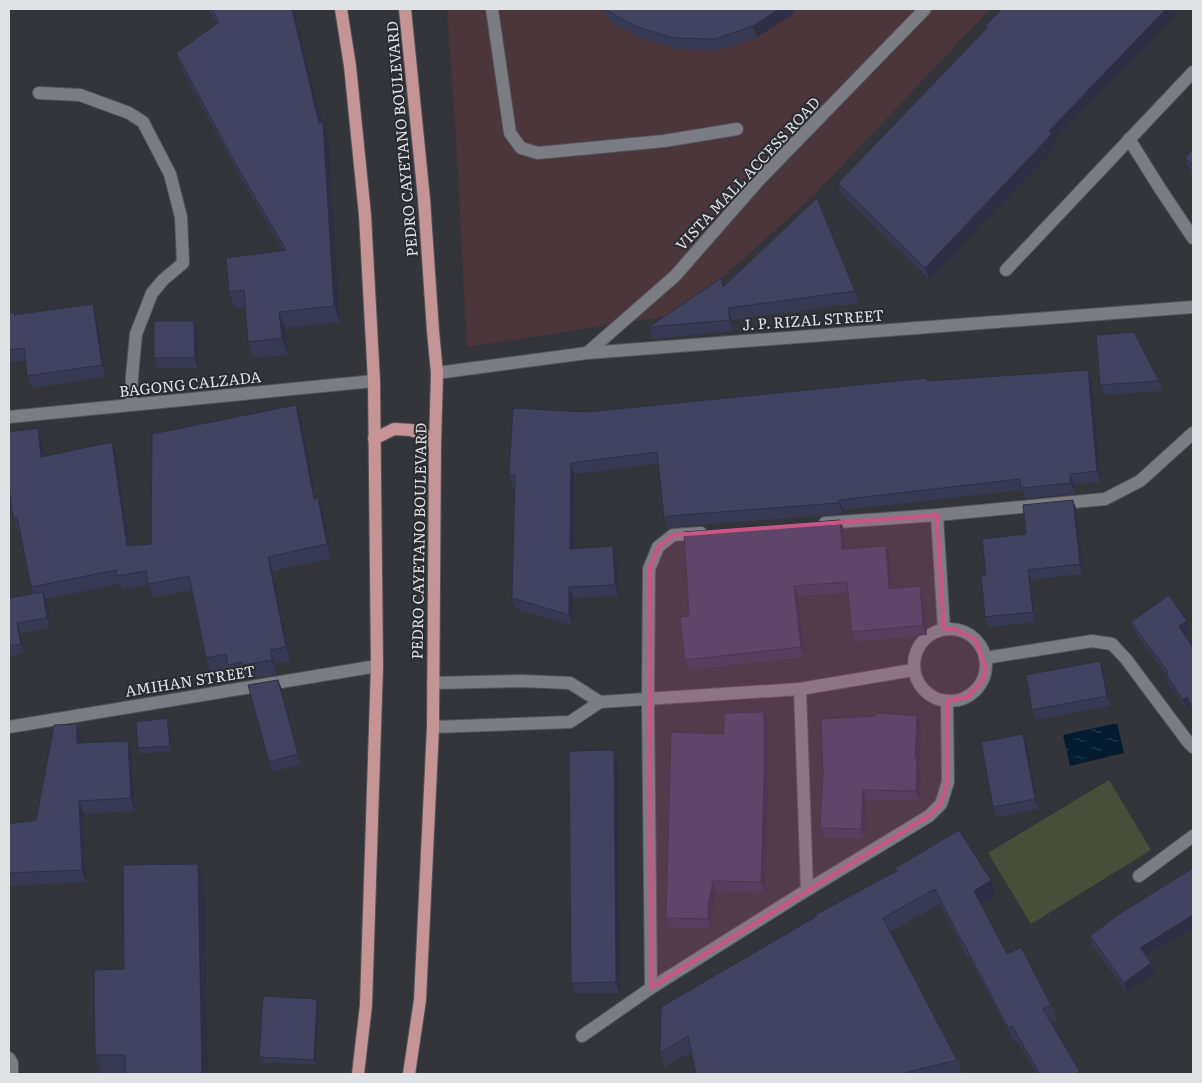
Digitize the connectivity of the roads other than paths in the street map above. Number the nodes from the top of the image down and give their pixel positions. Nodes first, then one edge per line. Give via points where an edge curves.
1 (341, 9) edge
2 (405, 9) edge
3 (492, 9) edge
4 (925, 9) edge
5 (1193, 72) edge
6 (39, 93) dead end
7 (737, 128) dead end
8 (1129, 139) junction
9 (1193, 238) edge
10 (1006, 270) dead end
11 (1193, 307) edge
12 (587, 353) junction
13 (437, 373) junction
14 (374, 381) junction
15 (130, 405) junction
16 (9, 417) edge
17 (1193, 433) edge
18 (374, 439) junction
19 (435, 445) junction
20 (938, 515) junction
21 (810, 525) edge
22 (712, 532) edge
23 (944, 629) junction
24 (985, 658) junction
25 (377, 666) junction
26 (913, 670) junction
27 (433, 683) junction
28 (800, 690) junction
29 (648, 700) junction
30 (600, 702) junction
31 (947, 702) junction
32 (9, 727) edge
33 (433, 727) junction
34 (1193, 746) edge
35 (1193, 836) edge
36 (1139, 876) dead end
37 (807, 890) junction
38 (651, 988) junction
39 (582, 1036) dead end
40 (9, 1058) edge
41 (12, 1074) edge
42 (358, 1074) edge
43 (409, 1074) edge

1 - 14 main road via 365,215
2 - 13 main road, PEDRO CAYETANO BOULEVARD
3 - 7 street via 510,133 521,148 538,153 664,141
4 - 12 street, VISTA MALL ACCESS ROAD via 759,180 675,276
5 - 8 street
6 - 15 street via 80,95 129,113 143,122 170,174 181,217 183,263 152,293 136,334
8 - 9 street
8 - 10 street
11 - 12 street, J. P. RIZAL STREET
12 - 13 street, J. P. RIZAL STREET
13 - 19 main road, PEDRO CAYETANO BOULEVARD
14 - 15 street, BAGONG CALZADA
14 - 18 main road
15 - 16 street, BAGONG CALZADA
17 - 20 street via 1140,481 1105,499
18 - 19 main road via 394,429 412,430 425,435
18 - 25 main road
19 - 27 main road, PEDRO CAYETANO BOULEVARD
20 - 21 street
20 - 23 street
22 - 29 street via 673,535 658,547 649,569
23 - 24 street via 955,629 975,639
23 - 26 street via 924,639 914,659
24 - 31 street via 986,670 976,689 968,697
24 - 34 street via 1092,641 1112,644
25 - 32 street, AMIHAN STREET
25 - 42 main road via 366,1006
26 - 28 street
26 - 31 street via 925,692
27 - 30 street via 522,681 570,684
27 - 33 main road, PEDRO CAYETANO BOULEVARD
28 - 29 street
28 - 37 street
29 - 30 street
29 - 38 street
30 - 33 street via 570,722
31 - 37 street via 948,782 941,804 929,816
33 - 43 main road, PEDRO CAYETANO BOULEVARD via 420,1000
35 - 36 street
37 - 38 street
38 - 39 street
40 - 41 street

